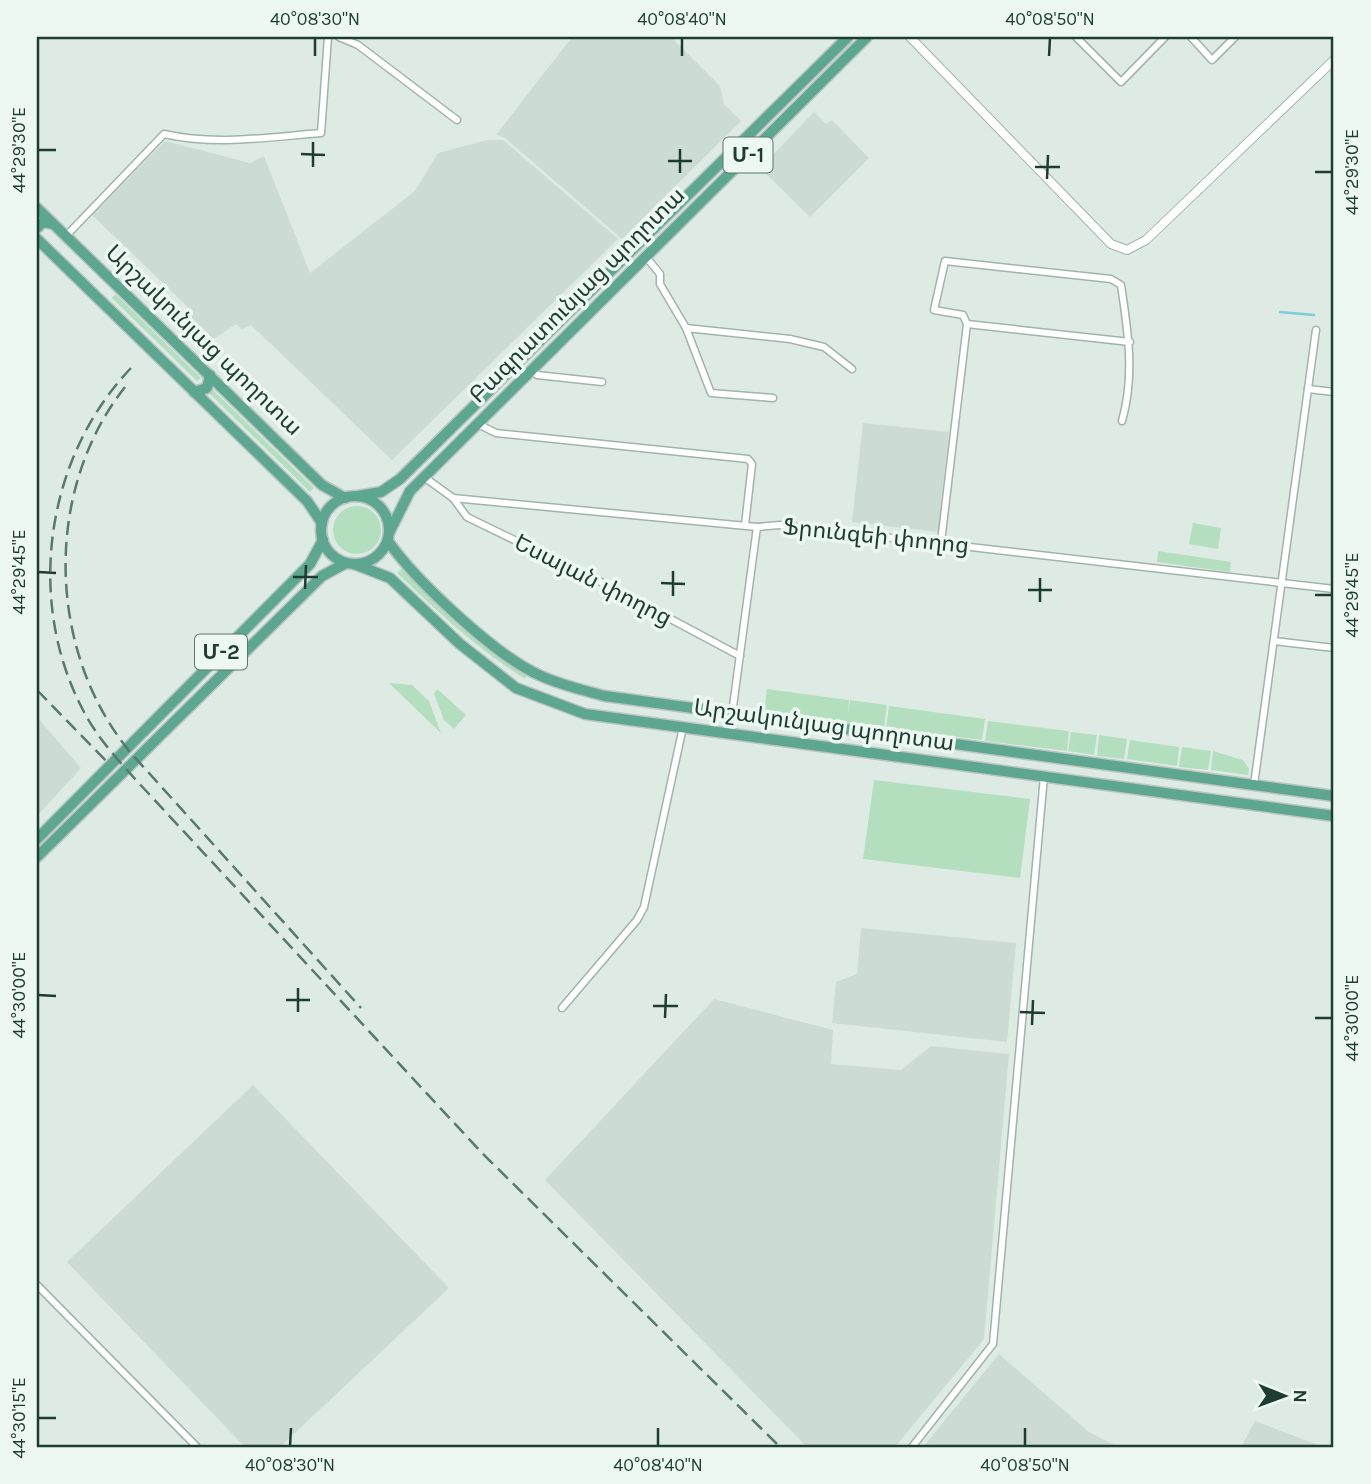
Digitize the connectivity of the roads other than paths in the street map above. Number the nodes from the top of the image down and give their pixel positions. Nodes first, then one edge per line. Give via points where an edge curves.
1 (328, 37) edge
2 (339, 37) edge
3 (848, 37) edge
4 (867, 37) edge
5 (910, 37) edge
6 (1076, 37) edge
7 (1165, 37) edge
8 (1191, 37) edge
9 (1235, 37) edge
10 (1334, 60) edge
11 (457, 120) dead end
12 (37, 208) edge
13 (53, 224) junction
14 (37, 235) edge
15 (66, 236) junction
16 (646, 257) junction
17 (967, 324) junction
18 (686, 328) junction
19 (1317, 330) dead end
20 (1130, 342) junction
21 (533, 369) junction
22 (852, 369) dead end
23 (210, 376) junction
24 (602, 382) dead end
25 (1308, 389) junction
26 (194, 391) junction
27 (1334, 392) edge
28 (773, 398) dead end
29 (1122, 421) dead end
30 (478, 424) junction
31 (424, 477) junction
32 (358, 496) junction
33 (345, 498) junction
34 (453, 498) junction
35 (322, 523) junction
36 (745, 526) junction
37 (757, 527) junction
38 (388, 537) junction
39 (323, 540) junction
40 (941, 542) junction
41 (350, 564) junction
42 (1282, 583) junction
43 (1334, 589) edge
44 (1274, 641) junction
45 (1334, 648) edge
46 (740, 656) junction
47 (537, 675) junction
48 (526, 692) junction
49 (687, 708) junction
50 (732, 714) junction
51 (683, 727) junction
52 (1046, 756) junction
53 (1044, 776) junction
54 (1254, 785) junction
55 (1334, 796) edge
56 (1334, 816) edge
57 (37, 839) edge
58 (37, 858) edge
59 (562, 1009) dead end
60 (37, 1285) edge
61 (197, 1447) edge
62 (912, 1447) edge

1 - 15 street via 321,133 227,141 164,134
2 - 11 street via 358,45
3 - 32 main road, Բագրատունյաց պողոտա / Մ-1 via 400,480 381,492
4 - 16 main road, Բագրատունյաց պողոտա / Մ-1
5 - 10 street via 1111,244 1127,250 1146,240
6 - 7 street via 1121,82
8 - 9 street via 1212,60
12 - 13 main road, Արշակունյաց պողոտա
13 - 14 main road via 43,222
13 - 15 main road, Արշակունյաց պողոտա
14 - 26 main road, Արշակունյաց պողոտա
15 - 23 main road, Արշակունյաց պողոտա
16 - 18 street via 660,274 660,284
16 - 21 main road, Բագրատունյաց պողոտա / Մ-1
17 - 20 street
17 - 20 street via 963,315 934,310 947,260 1111,279 1121,285
17 - 40 street
18 - 22 street via 824,347
18 - 28 street via 711,393
19 - 25 street
20 - 29 street via 1131,382
21 - 24 street via 537,375
21 - 30 main road, Բագրատունյաց պողոտա / Մ-1
23 - 26 main road via 207,388
23 - 33 main road, Արշակունյաց պողոտա via 322,485
25 - 27 street
25 - 42 street
26 - 35 main road, Արշակունյաց պողոտա via 307,501
30 - 31 main road, Բագրատունյաց պողոտա / Մ-1
30 - 36 street via 496,433 748,458 752,464
31 - 34 street
31 - 38 main road, Բագրատունյաց պողոտա / Մ-1 via 410,491
32 - 33 main road
32 - 38 main road via 377,504 389,522
33 - 35 main road via 330,507
34 - 36 street, Ֆրունզեի փողոց
34 - 46 street, Եսայան փողոց via 467,517
35 - 39 main road
36 - 37 street, Ֆրունզեի փողոց
37 - 40 street, Ֆրունզեի փողոց via 780,525
37 - 46 street
38 - 41 main road via 371,561
38 - 47 main road, Արշակունյաց պողոտա via 412,572 507,656
39 - 41 main road via 331,554
39 - 57 main road, Մ-2 via 310,564
40 - 42 street, Ֆրունզեի փողոց
41 - 48 main road, Արշակունյաց պողոտա via 390,578 498,676
41 - 58 main road, Մ-2 via 322,576
42 - 43 street, Ֆրունզեի փողոց
42 - 44 street
44 - 45 street
44 - 54 street
46 - 50 street
47 - 48 main road via 535,688
47 - 49 main road, Արշակունյաց պողոտա via 605,696
48 - 51 main road, Արշակունյաց պողոտա via 592,715
49 - 50 main road, Արշակունյաց պողոտա
49 - 51 main road
50 - 52 main road, Արշակունյաց պողոտա
51 - 53 main road, Արշակունյաց պողոտա
51 - 59 street via 645,907
52 - 53 main road
52 - 54 main road, Արշակունյաց պողոտա
53 - 56 main road, Արշակունյաց պողոտա
53 - 62 street via 993,1345
54 - 55 main road, Արշակունյաց պողոտա
60 - 61 street

